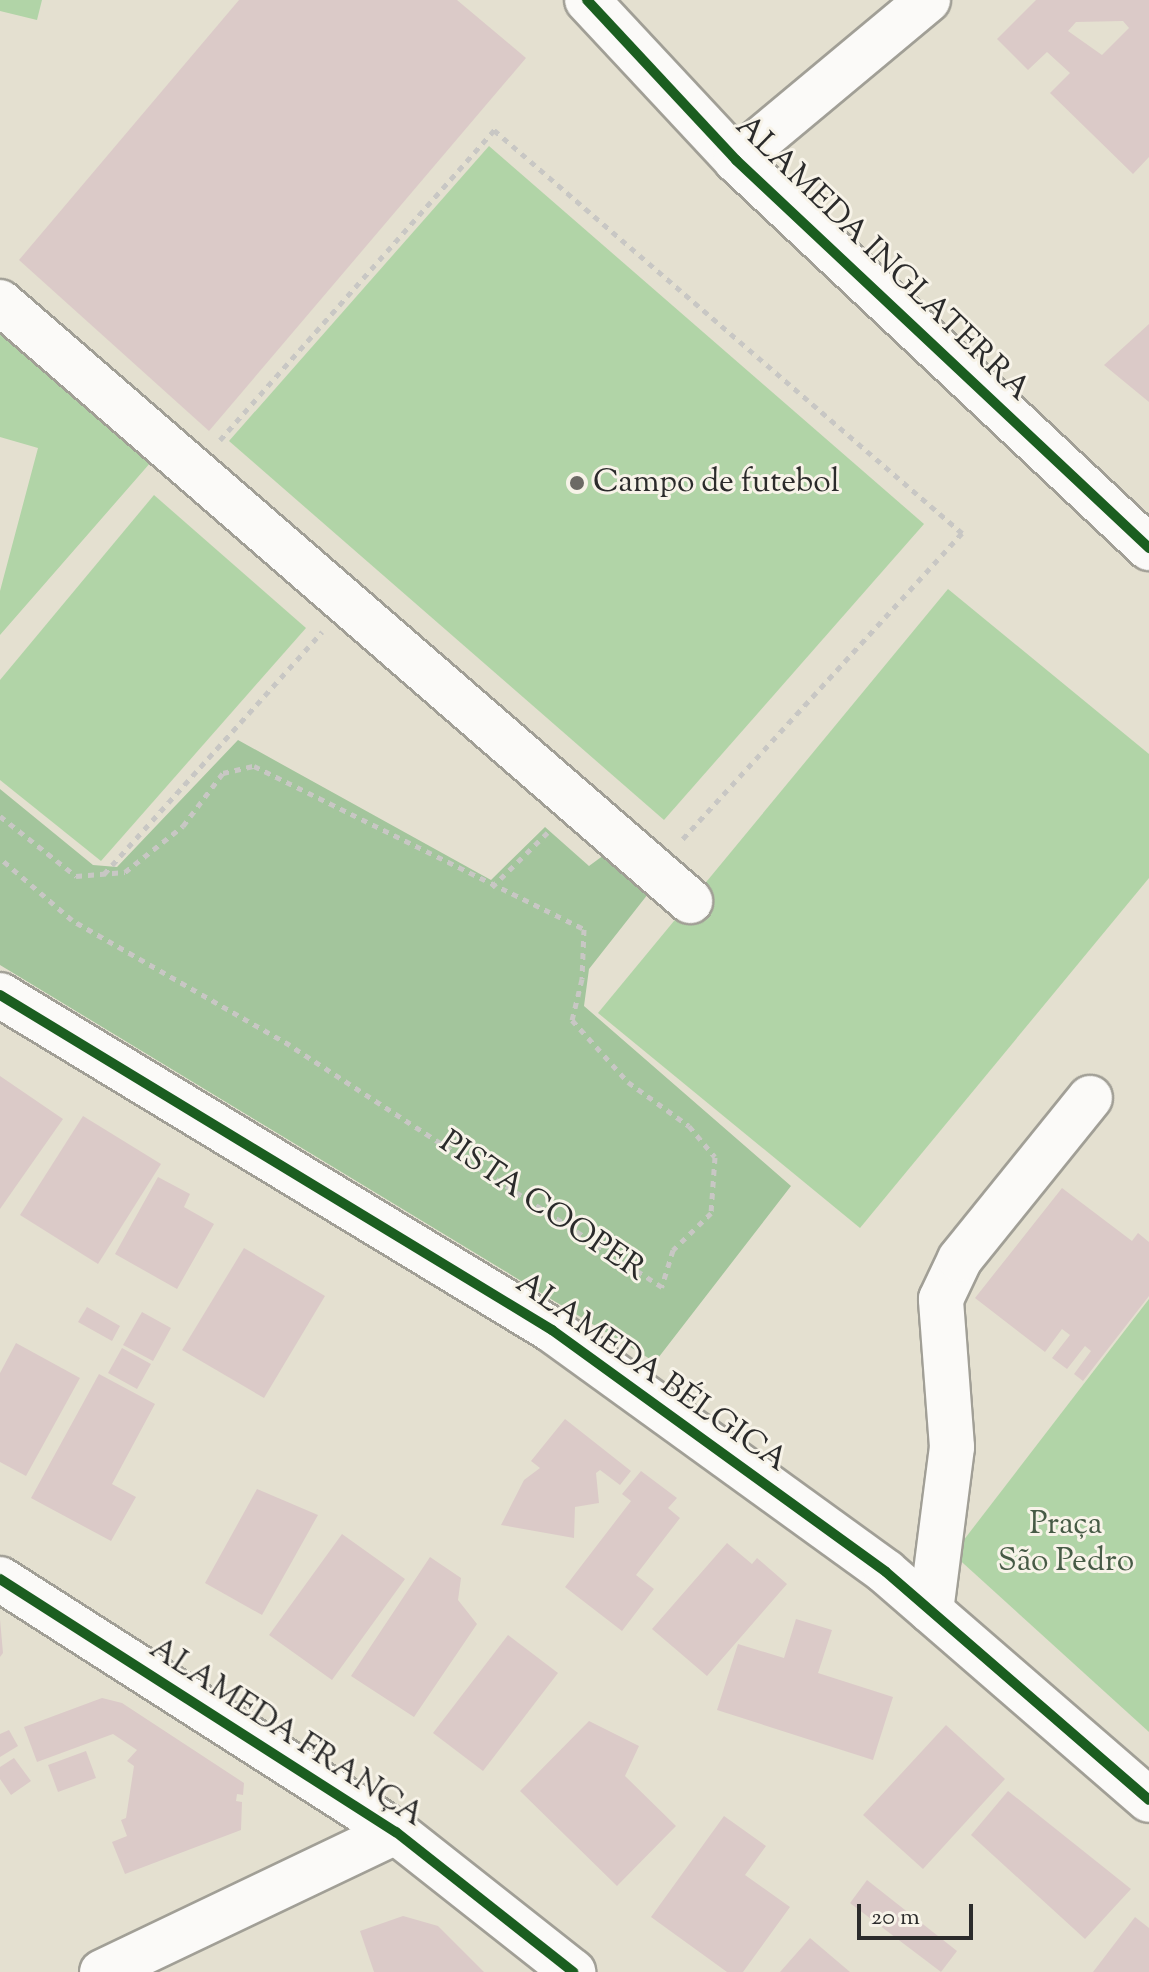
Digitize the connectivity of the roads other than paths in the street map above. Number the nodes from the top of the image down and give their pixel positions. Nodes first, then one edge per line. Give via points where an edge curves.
1 (587, 0) edge
2 (928, 0) edge
3 (736, 160) junction
4 (0, 302) edge
5 (1149, 548) edge
6 (690, 901) dead end
7 (0, 995) edge
8 (1090, 1098) dead end
9 (0, 1579) edge
10 (931, 1611) junction
11 (1149, 1800) edge
12 (396, 1832) junction
13 (102, 1972) edge
14 (573, 1972) edge

1 - 3 street, ALAMEDA INGLATERRA
2 - 3 street
3 - 5 street, ALAMEDA INGLATERRA
4 - 6 street
7 - 10 street, ALAMEDA BÉLGICA via 552,1330 886,1572
8 - 10 street via 960,1259 941,1299 952,1447
9 - 12 street, ALAMEDA FRANÇA
10 - 11 street, ALAMEDA BÉLGICA
12 - 13 street
12 - 14 street, ALAMEDA FRANÇA

